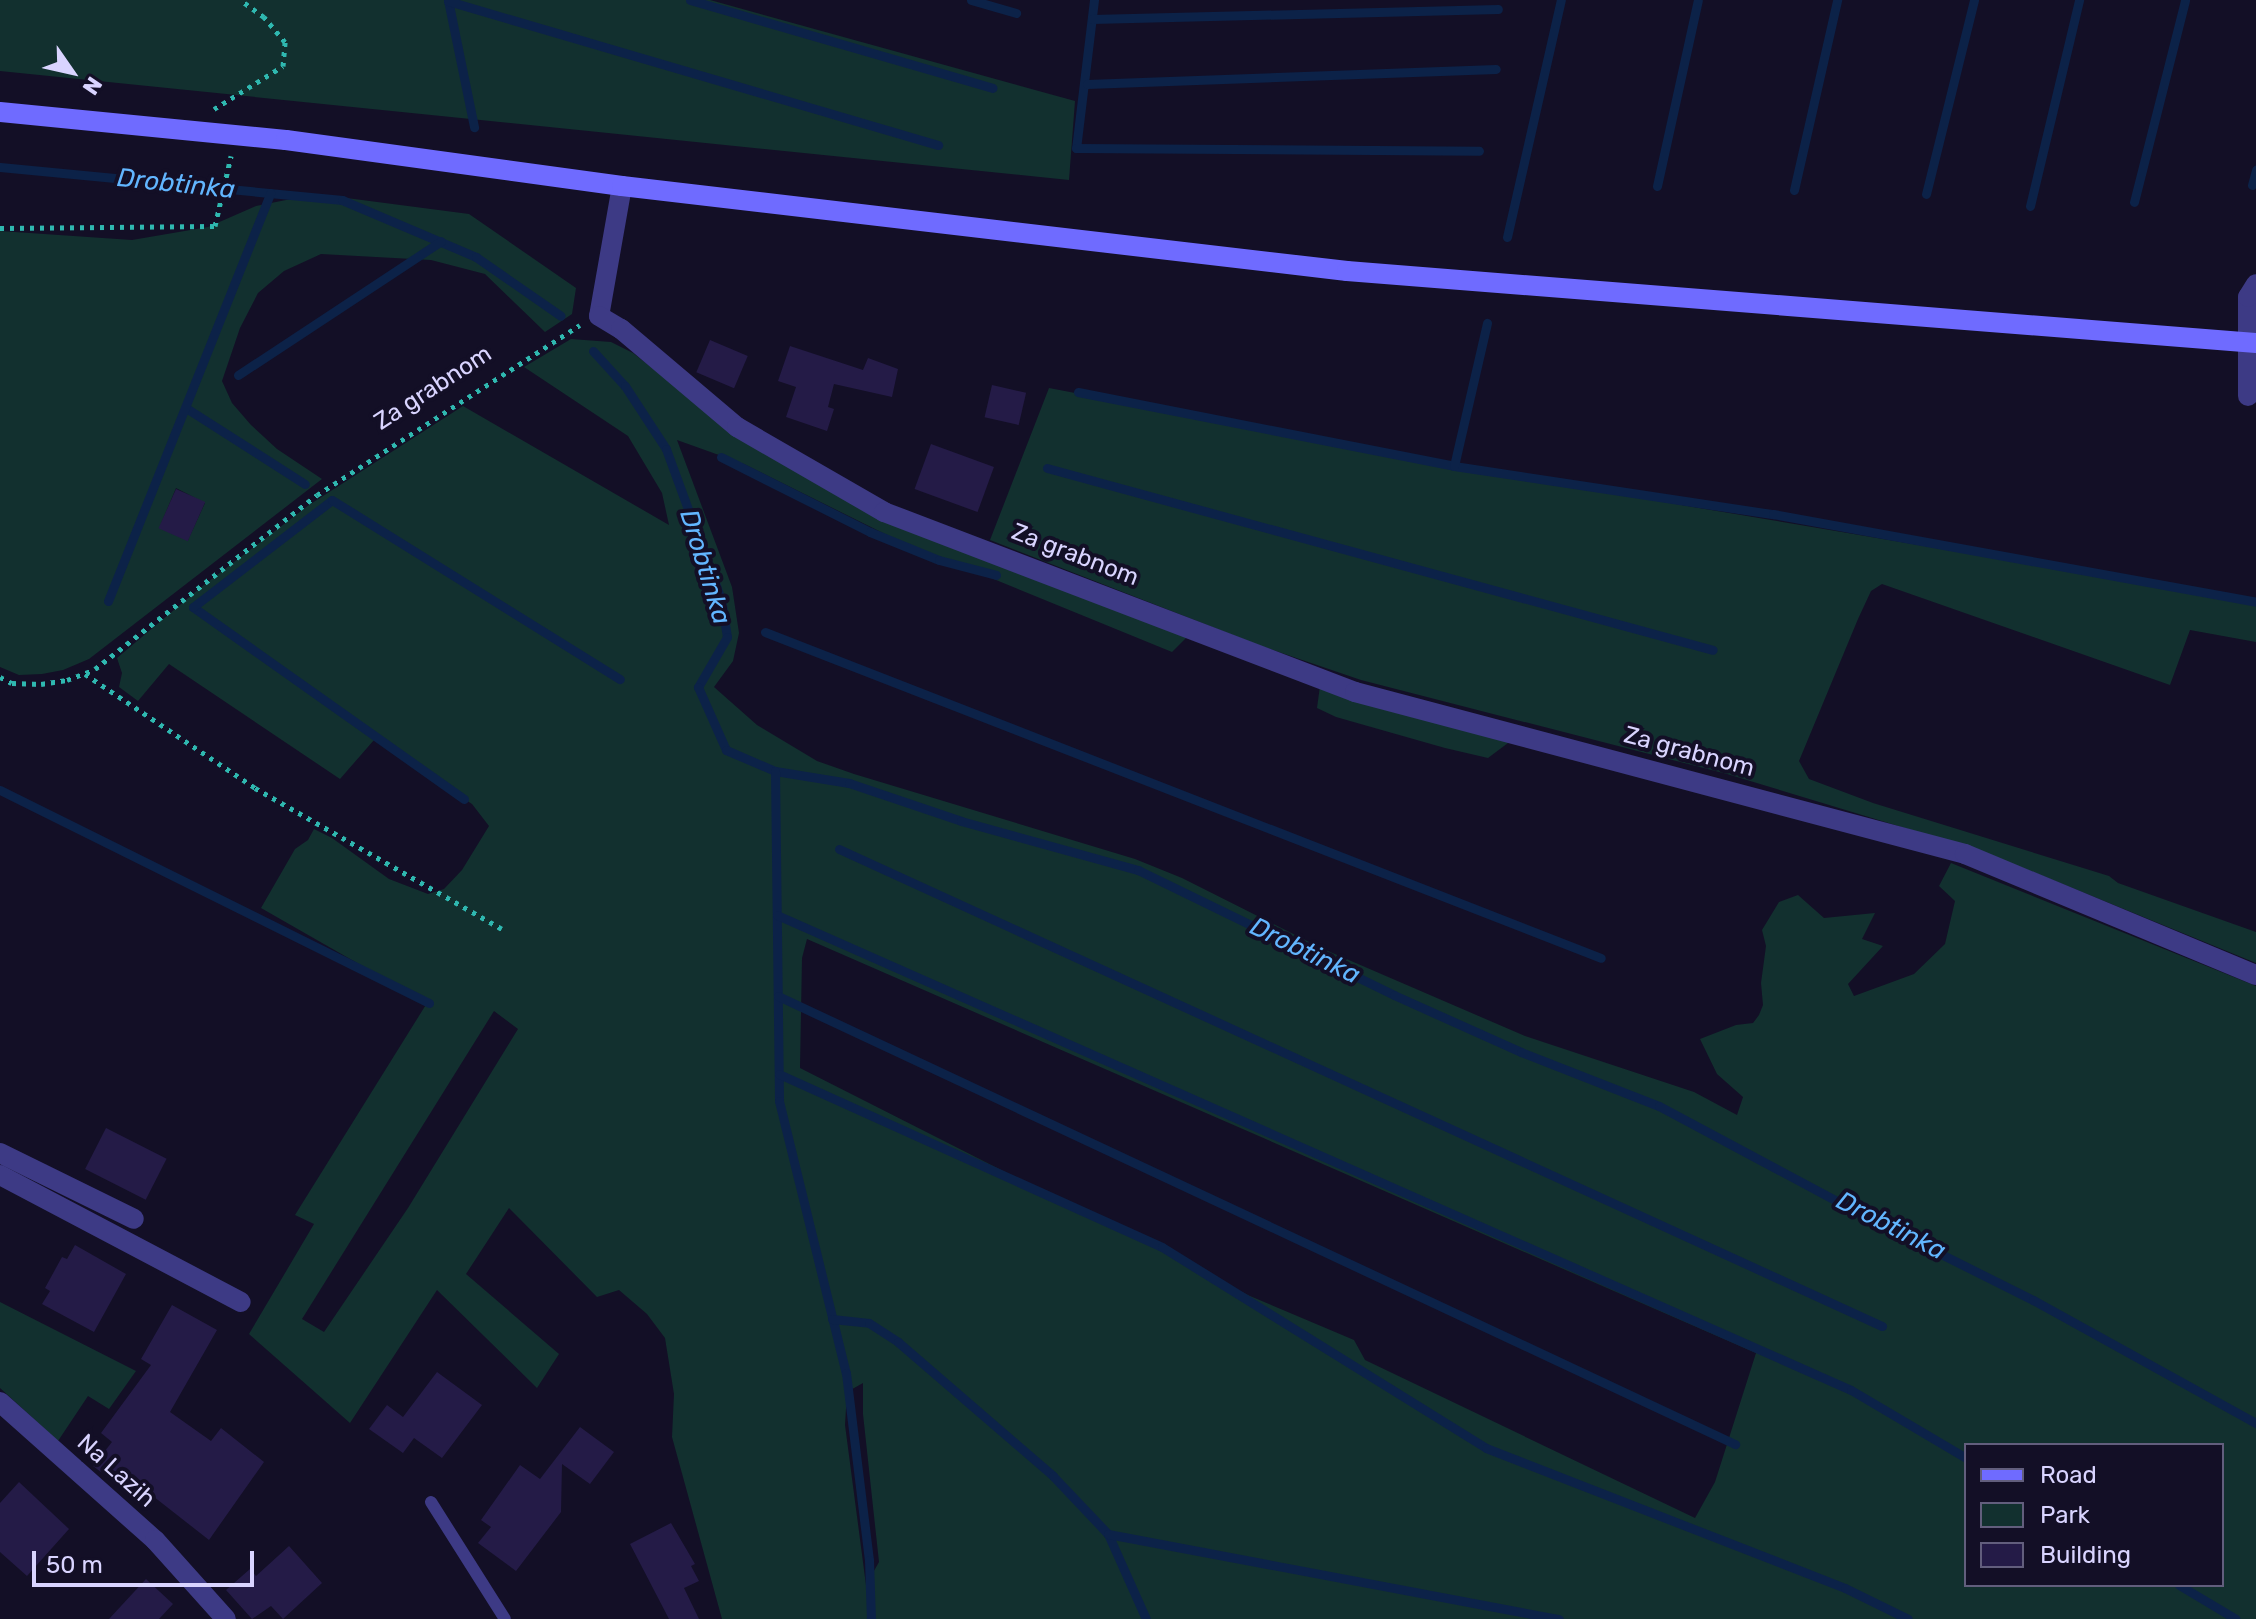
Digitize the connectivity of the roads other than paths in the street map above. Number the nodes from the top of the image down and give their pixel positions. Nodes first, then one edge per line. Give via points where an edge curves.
1 (0, 112) edge
2 (622, 186) junction
3 (2256, 284) edge
4 (2252, 343) edge
5 (2248, 396) dead end
6 (2256, 975) edge
7 (0, 1153) edge
8 (0, 1175) edge
9 (134, 1219) dead end
10 (241, 1302) dead end
11 (0, 1402) edge
12 (431, 1502) dead end
13 (226, 1619) edge
14 (505, 1619) edge

1 - 2 main road via 286,140
2 - 4 main road via 1347,271
2 - 6 street, Za grabnom via 599,316 737,427 884,512 1355,692 1965,854
3 - 4 street via 2248,297
4 - 5 street
7 - 9 street
8 - 10 street
11 - 13 street, Na Lazih via 155,1540
12 - 14 lane

